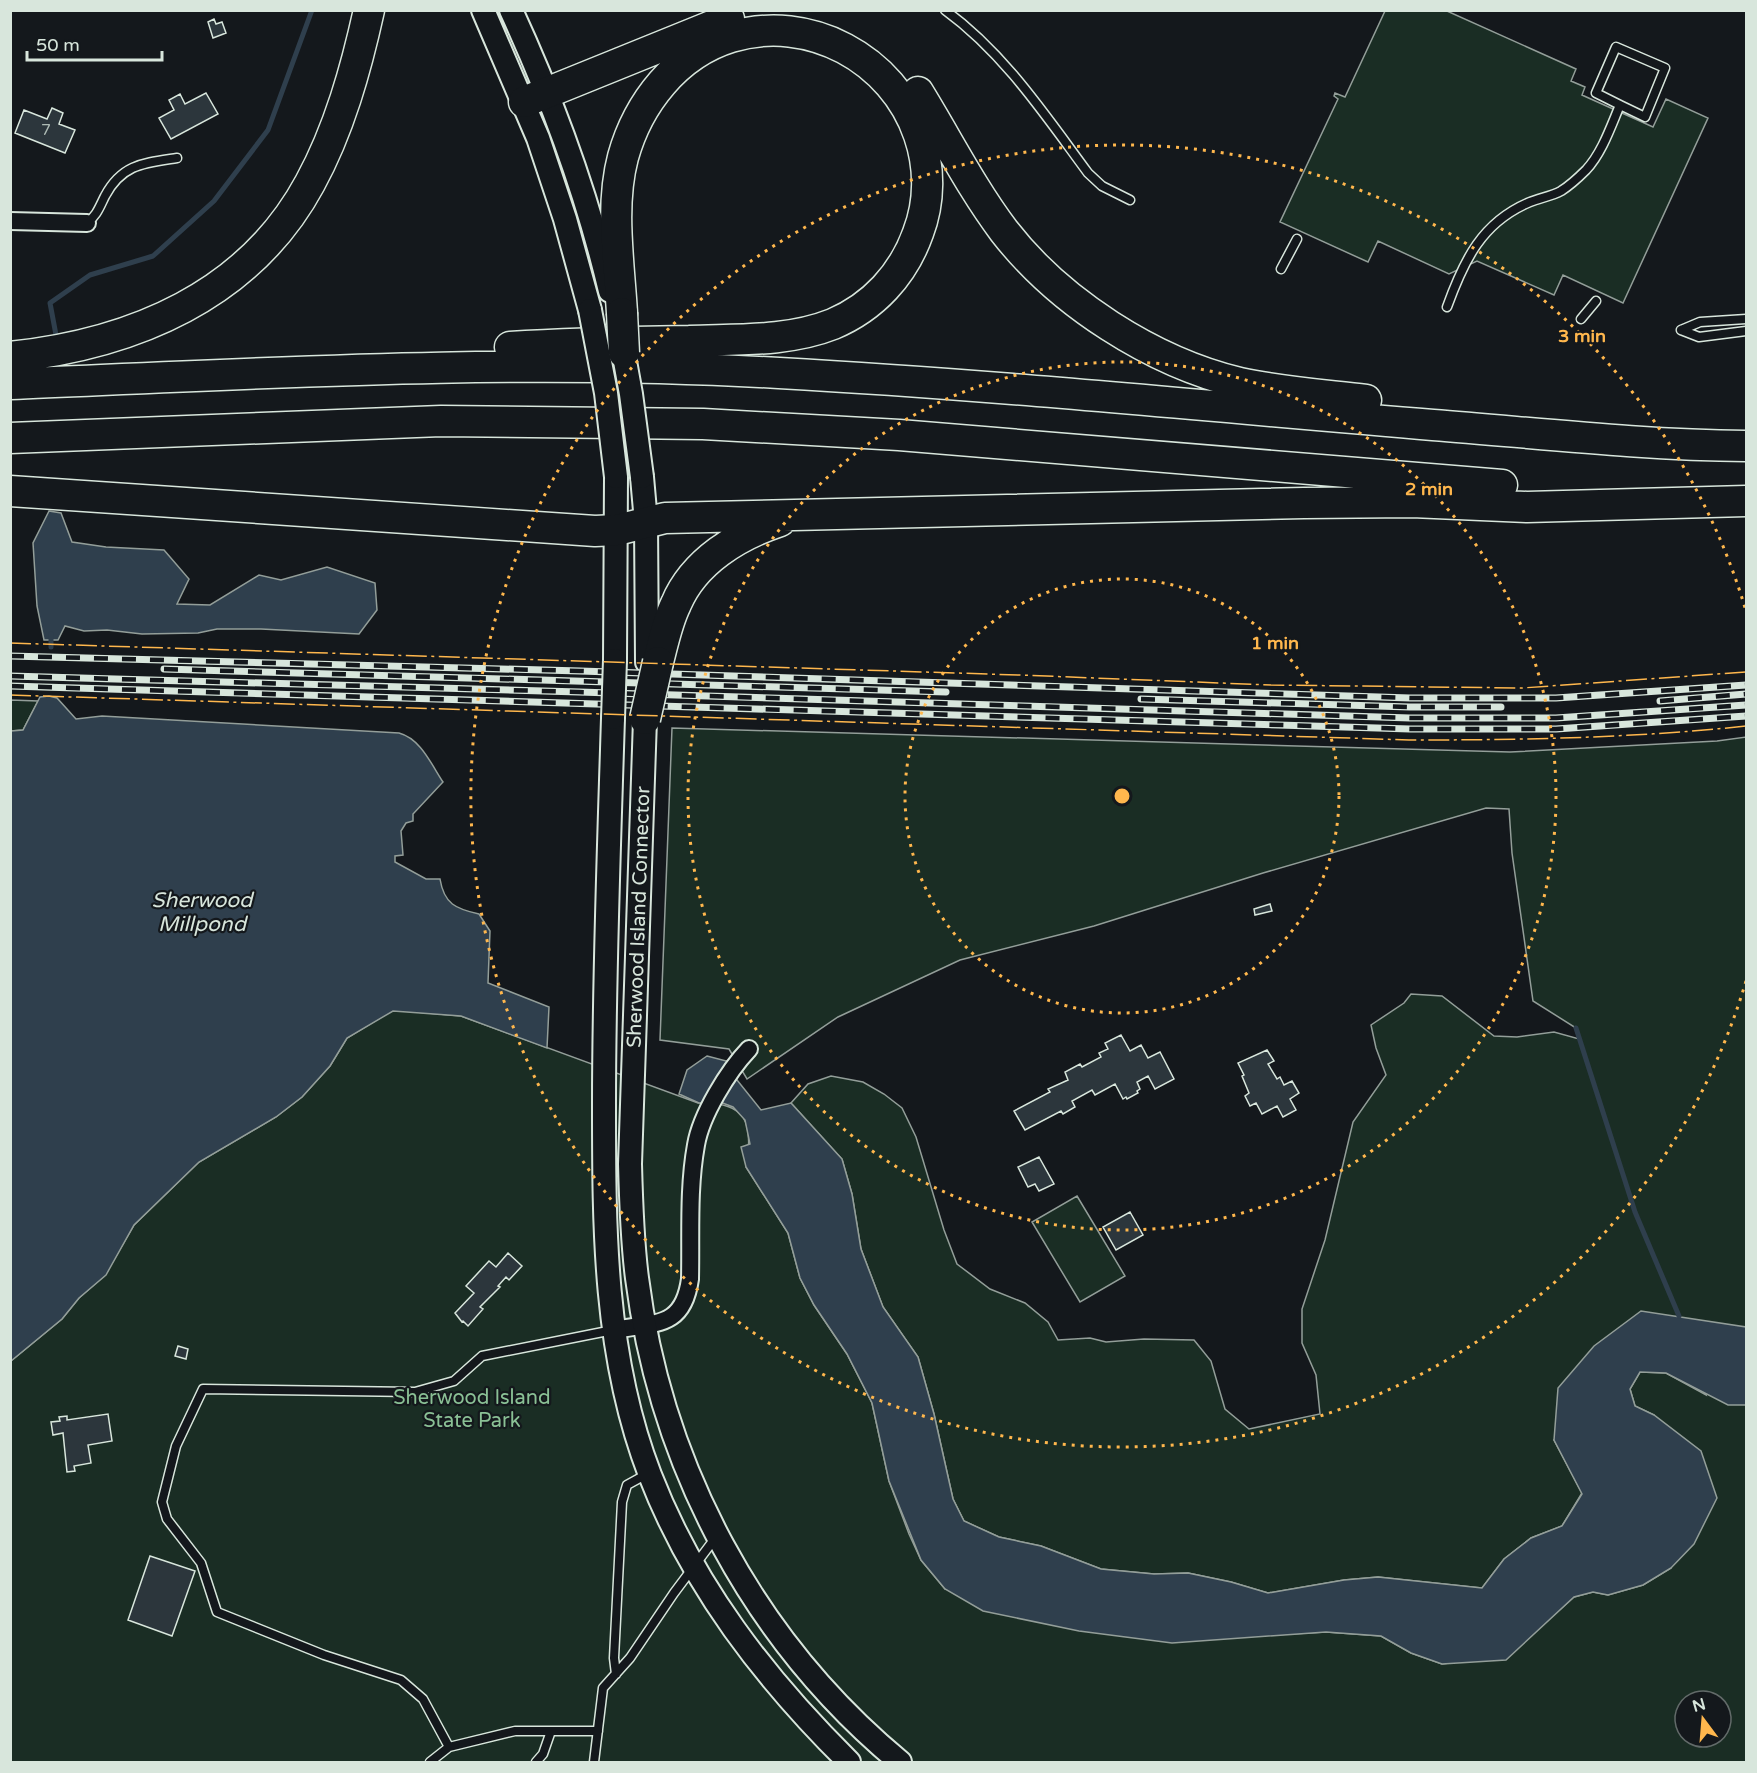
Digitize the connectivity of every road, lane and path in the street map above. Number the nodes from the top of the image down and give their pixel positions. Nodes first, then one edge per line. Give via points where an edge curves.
1 (369, 10) edge
2 (483, 10) edge
3 (511, 10) edge
4 (945, 10) edge
5 (789, 12) edge
6 (536, 97) junction
7 (1620, 105) junction
8 (177, 158) dead end
9 (1130, 200) dead end
10 (10, 222) edge
11 (87, 223) joint
12 (1297, 239) dead end
13 (1281, 269) dead end
14 (1596, 301) dead end
15 (1447, 307) dead end
16 (619, 313) junction
17 (1581, 319) dead end
18 (1746, 319) edge
19 (1746, 331) edge
20 (624, 353) joint
21 (10, 357) edge
22 (319, 371) junction
23 (10, 384) edge
24 (10, 438) edge
25 (1739, 446) edge
26 (10, 491) edge
27 (1746, 501) edge
28 (796, 516) junction
29 (646, 522) junction
30 (617, 530) junction
31 (652, 662) junction
32 (645, 718) joint
33 (749, 1049) dead end
34 (644, 1324) junction
35 (614, 1330) junction
36 (649, 1473) junction
37 (717, 1536) junction
38 (694, 1568) junction
39 (616, 1674) junction
40 (551, 1731) junction
41 (598, 1731) junction
42 (449, 1748) junction
43 (430, 1762) edge
44 (536, 1762) edge
45 (594, 1762) edge
46 (849, 1762) edge
47 (900, 1762) edge

1 - 21 highway via 345,99 323,158 298,204 265,246 212,291 149,325 98,342
2 - 6 street, Sherwood Island Connector
3 - 6 street, Sherwood Island Connector
4 - 9 lane via 1006,66 1088,173 1102,186
5 - 6 highway via 725,20
5 - 25 highway via 833,22 883,50 908,76 970,182 1021,251 1077,302 1168,358 1214,376 1266,388
6 - 16 street, Sherwood Island Connector via 579,179
6 - 30 street, Sherwood Island Connector, bridge via 538,138 590,310 606,393 616,477
7 - 7 lane via 1645,117 1665,68 1616,47 1596,93
7 - 15 lane via 1587,169 1561,191 1503,216 1481,237 1458,277
8 - 11 lane via 143,163 123,172 109,189 97,216
10 - 11 street
12 - 13 lane
14 - 17 lane
16 - 20 highway, bridge
16 - 22 highway via 617,218 623,158 637,119 659,85 675,69 730,37 788,32 846,48 892,85 905,103 920,139 927,199 922,222 903,265 890,284 854,314 813,331 768,338 503,348
18 - 19 lane via 1700,322 1681,330 1700,337
20 - 29 street, bridge
22 - 23 highway
22 - 25 highway via 582,365 758,372
24 - 27 highway via 441,421 703,424 898,435 1608,494
26 - 30 highway
27 - 28 highway via 1527,507 1304,502
28 - 29 highway via 665,518
28 - 31 highway via 738,539 708,560 676,602
29 - 30 highway
29 - 31 street
30 - 35 street, Sherwood Island Connector, bridge via 604,998 606,1251
31 - 32 highway, bridge
32 - 34 street, Sherwood Island Connector via 630,1164 632,1234
33 - 34 street via 737,1061 711,1106 696,1144 690,1279 685,1301 672,1317
34 - 35 street
34 - 37 street, Sherwood Island Connector via 681,1457
35 - 36 street, Sherwood Island Connector via 627,1402
35 - 42 lane via 482,1356 454,1381 415,1392 203,1389 176,1446 162,1502 167,1519 201,1563 217,1612 324,1655 401,1680 423,1699
36 - 38 street, Sherwood Island Connector
36 - 39 lane via 627,1485 622,1502
37 - 38 lane
37 - 47 street, Sherwood Island Connector via 745,1586 787,1645 838,1704
38 - 39 lane
38 - 46 street, Sherwood Island Connector via 754,1658
39 - 41 lane via 603,1688
40 - 41 lane
40 - 42 lane via 515,1731
40 - 44 lane
41 - 45 lane
42 - 43 lane

